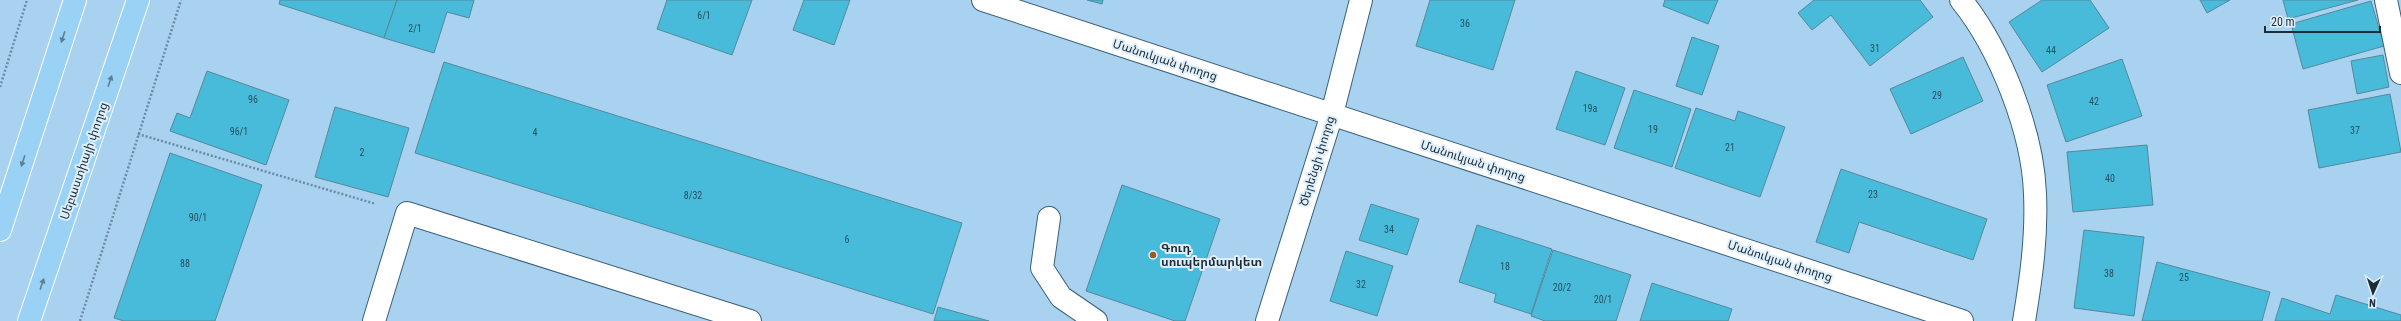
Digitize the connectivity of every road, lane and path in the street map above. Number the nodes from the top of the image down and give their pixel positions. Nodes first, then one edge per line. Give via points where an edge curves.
1 (27, 0) edge
2 (75, 0) edge
3 (181, 0) edge
4 (983, 0) edge
5 (1360, 0) edge
6 (1961, 0) edge
7 (2386, 0) edge
8 (141, 2) edge
9 (2401, 73) edge
10 (0, 87) edge
11 (1332, 114) junction
12 (138, 134) junction
13 (407, 214) junction
14 (1049, 218) dead end
15 (0, 230) edge
16 (29, 321) edge
17 (80, 321) edge
18 (374, 321) edge
19 (750, 321) edge
20 (1096, 321) edge
21 (1267, 321) edge
22 (1962, 321) edge
23 (2024, 321) edge

1 - 10 path
2 -> 15 main road
3 - 12 path
4 - 11 street, Մանուկյան փողոց
5 - 11 street, Ծերենցի փողոց
6 - 23 street via 1998,58 2024,124 2035,193 2033,266
7 - 9 street
16 -> 8 main road, Սեբաստիայի փողոց
11 - 21 street, Ծերենցի փողոց
11 - 22 street, Մանուկյան փողոց
12 - 13 path
12 - 17 path
13 - 18 street
13 - 19 street
14 - 20 street via 1042,268 1061,297

